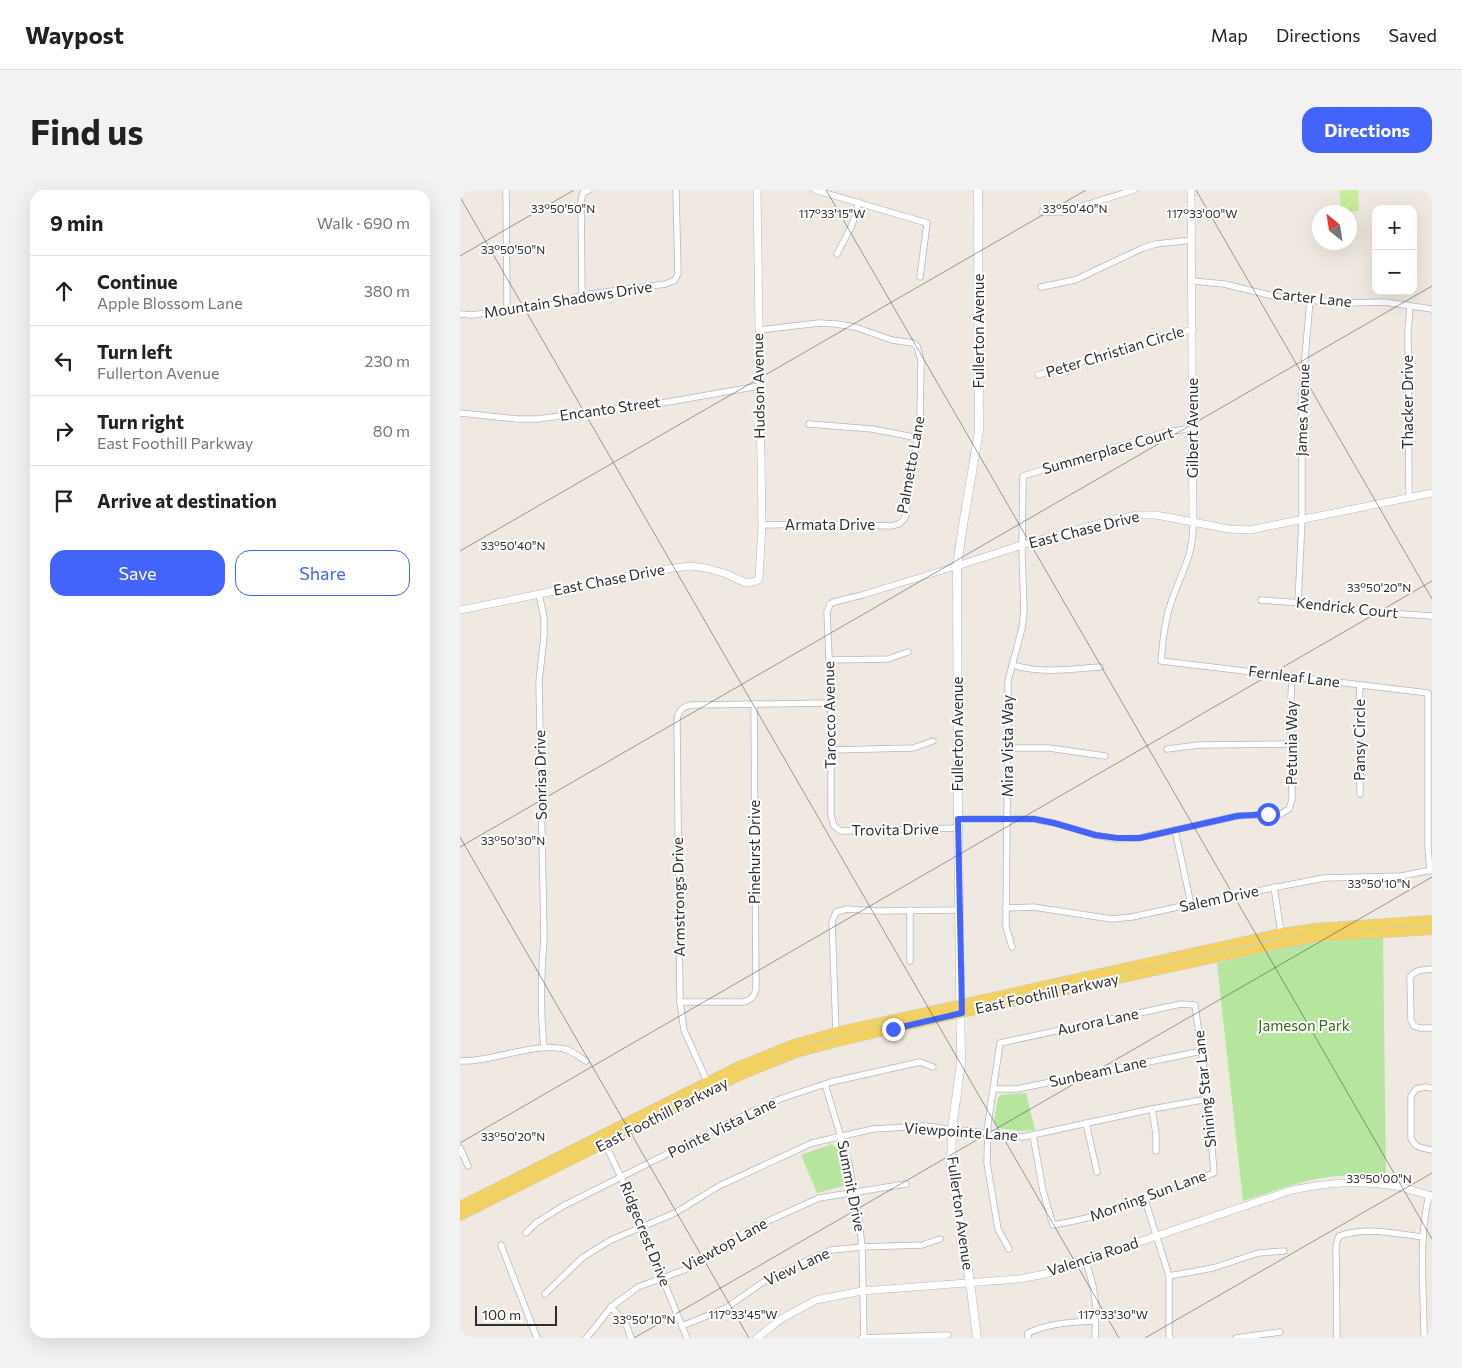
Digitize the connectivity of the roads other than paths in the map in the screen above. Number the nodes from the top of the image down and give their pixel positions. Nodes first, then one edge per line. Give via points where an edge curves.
1 (506, 190) edge
2 (676, 190) edge
3 (757, 190) edge
4 (815, 190) edge
5 (978, 190) edge
6 (1134, 190) edge
7 (1191, 190) edge
8 (586, 191) edge
9 (859, 202) junction
10 (1042, 212) dead end
11 (1192, 240) junction
12 (837, 254) dead end
13 (920, 277) dead end
14 (1192, 281) junction
15 (1041, 287) dead end
16 (582, 295) junction
17 (1310, 300) junction
18 (1410, 307) junction
19 (507, 309) junction
20 (1432, 309) edge
21 (460, 314) edge
22 (1193, 329) junction
23 (758, 330) junction
24 (1038, 375) dead end
25 (759, 386) junction
26 (460, 413) edge
27 (809, 424) dead end
28 (1194, 428) junction
29 (919, 438) junction
30 (1023, 476) joint
31 (1432, 493) edge
32 (1409, 498) junction
33 (1302, 519) junction
34 (1193, 522) junction
35 (899, 524) joint
36 (762, 525) junction
37 (1022, 545) junction
38 (957, 566) junction
39 (756, 581) joint
40 (539, 594) junction
41 (1261, 600) dead end
42 (1298, 603) junction
43 (830, 604) joint
44 (460, 610) edge
45 (1432, 616) edge
46 (908, 652) dead end
47 (830, 660) junction
48 (1161, 661) joint
49 (1013, 665) junction
50 (1100, 667) dead end
51 (1292, 677) junction
52 (1360, 685) junction
53 (754, 704) junction
54 (831, 704) junction
55 (933, 741) dead end
56 (1291, 744) junction
57 (1007, 748) junction
58 (1167, 749) dead end
59 (831, 750) junction
60 (1105, 756) dead end
61 (1360, 794) dead end
62 (958, 819) junction
63 (1007, 819) junction
64 (834, 826) joint
65 (958, 828) junction
66 (1175, 830) junction
67 (1431, 871) edge
68 (1274, 887) junction
69 (1191, 904) junction
70 (1006, 908) junction
71 (910, 910) junction
72 (960, 910) junction
73 (1432, 920) edge
74 (1432, 930) edge
75 (1281, 933) junction
76 (1012, 947) dead end
77 (910, 961) dead end
78 (1432, 970) edge
79 (680, 1002) junction
80 (961, 1004) junction
81 (1195, 1005) joint
82 (962, 1013) junction
83 (1432, 1028) edge
84 (836, 1032) junction
85 (544, 1047) junction
86 (1202, 1051) junction
87 (460, 1060) edge
88 (586, 1061) dead end
89 (933, 1067) dead end
90 (708, 1081) junction
91 (825, 1084) junction
92 (1432, 1088) edge
93 (994, 1089) junction
94 (1208, 1099) junction
95 (1152, 1108) junction
96 (1086, 1123) junction
97 (952, 1129) junction
98 (987, 1132) junction
99 (841, 1136) junction
100 (1033, 1136) junction
101 (605, 1144) junction
102 (460, 1148) edge
103 (1432, 1150) edge
104 (1156, 1151) dead end
105 (468, 1166) dead end
106 (1097, 1172) dead end
107 (1214, 1173) joint
108 (621, 1177) junction
109 (906, 1184) dead end
110 (854, 1191) junction
111 (1431, 1196) edge
112 (1145, 1200) junction
113 (460, 1206) edge
114 (460, 1216) edge
115 (643, 1227) junction
116 (526, 1233) dead end
117 (1157, 1236) junction
118 (1423, 1238) junction
119 (940, 1239) dead end
120 (501, 1244) dead end
121 (862, 1246) junction
122 (1009, 1249) dead end
123 (1284, 1251) dead end
124 (1086, 1261) junction
125 (1169, 1276) junction
126 (663, 1277) junction
127 (970, 1282) junction
128 (862, 1290) junction
129 (545, 1294) dead end
130 (611, 1307) junction
131 (1095, 1321) junction
132 (682, 1326) junction
133 (1280, 1332) dead end
134 (948, 1335) dead end
135 (1028, 1335) edge
136 (537, 1338) edge
137 (586, 1338) edge
138 (631, 1338) edge
139 (687, 1338) edge
140 (757, 1338) edge
141 (863, 1338) edge
142 (977, 1338) edge
143 (1095, 1338) edge
144 (1170, 1338) edge
145 (1236, 1338) edge
146 (1337, 1338) edge
147 (1424, 1338) edge

1 - 19 street
2 - 16 street, Mountain Shadows Drive via 678,273 675,280 666,284
3 - 23 street, Hudson Avenue
4 - 9 street
5 - 38 main road, Fullerton Avenue via 979,431
6 - 10 street via 1063,212
7 - 11 street, Gilbert Avenue
8 - 16 street via 581,201
9 - 12 street via 852,225
9 - 13 street via 927,223
11 - 14 street, Gilbert Avenue
11 - 15 street via 1143,248 1075,280
14 - 17 street, Carter Lane
14 - 22 street, Gilbert Avenue
16 - 19 street, Mountain Shadows Drive via 556,304
17 - 18 street, Carter Lane via 1344,304 1385,302
17 - 33 street, James Avenue via 1302,392
18 - 20 street, Carter Lane
18 - 32 street, Thacker Drive
19 - 21 street, Mountain Shadows Drive
22 - 24 street, Peter Christian Circle
22 - 28 street, Gilbert Avenue
23 - 25 street, Hudson Avenue
23 - 29 street, Palmetto Lane via 836,324 913,343 921,361
25 - 26 street, Encanto Street via 668,402 536,419
25 - 36 street, Hudson Avenue
27 - 29 street via 872,429
28 - 30 street, Summerplace Court via 1166,432
28 - 34 street, Gilbert Avenue
29 - 35 street, Palmetto Lane via 905,518
30 - 37 street, Mira Vista Way
31 - 32 street, East Chase Drive
32 - 33 street, East Chase Drive
33 - 34 street, East Chase Drive via 1250,530
33 - 42 street, James Avenue
34 - 37 street, East Chase Drive via 1156,515 1130,516
34 - 48 street, Gilbert Avenue via 1194,539 1165,625
35 - 36 street, Armata Drive
36 - 39 street, Hudson Avenue via 760,575
37 - 38 street, East Chase Drive
37 - 49 street, Mira Vista Way via 1024,612
38 - 43 street, East Chase Drive
38 - 62 main road, Fullerton Avenue
39 - 40 street, East Chase Drive via 746,584 724,573 690,566
40 - 44 street, East Chase Drive
40 - 85 street, Sonrisa Drive via 544,618 539,682
41 - 42 street, Kendrick Court
42 - 45 street, Kendrick Court
43 - 47 street, Tarocco Avenue via 827,612
46 - 47 street via 888,659
47 - 54 street, Tarocco Avenue
48 - 51 street, Fernleaf Lane
49 - 50 street via 1027,670 1051,671
49 - 57 street, Mira Vista Way via 1008,681
51 - 52 street, Fernleaf Lane
51 - 56 street, Petunia Way
52 - 61 street, Pansy Circle
52 - 67 street, Fernleaf Lane via 1428,693 1428,848
53 - 54 street
53 - 79 street, Armstrongs Drive via 691,705 681,708 677,719
53 - 79 street, Pinehurst Drive via 756,988 752,999 744,1002
54 - 59 street, Tarocco Avenue
55 - 59 street via 913,748
56 - 58 street via 1199,745
56 - 66 street, Petunia Way via 1292,800 1289,810 1281,814 1237,816
57 - 60 street via 1050,748
57 - 63 street, Mira Vista Way
59 - 64 street, Tarocco Avenue via 831,815
62 - 63 street
62 - 65 main road, Fullerton Avenue
63 - 66 street via 1034,819 1117,838 1140,838
63 - 70 street, Mira Vista Way
64 - 65 street, Trovita Drive via 842,831
65 - 72 main road, Fullerton Avenue
66 - 69 street
67 - 68 street, Salem Drive via 1401,876 1324,878
68 - 69 street, Salem Drive
68 - 75 street
69 - 70 street, Salem Drive via 1132,917 1112,918 1033,907
70 - 76 street, Mira Vista Way via 1006,927
71 - 72 street
71 - 77 street
71 - 84 street via 848,909 833,917
72 - 80 main road, Fullerton Avenue
73 - 75 main road, East Foothill Parkway
74 - 82 main road, East Foothill Parkway via 1317,937 1283,943
75 - 80 main road, East Foothill Parkway
78 - 83 street via 1414,972 1410,978 1411,1020 1414,1026
79 - 90 street, Armstrongs Drive via 684,1030
80 - 82 main road, Fullerton Avenue
80 - 84 main road, East Foothill Parkway
81 - 86 street, Shining Star Lane
81 - 93 street, Aurora Lane via 1181,1004 1000,1043
82 - 97 main road, Fullerton Avenue via 961,1063
82 - 101 main road, East Foothill Parkway via 796,1053 741,1075
84 - 90 main road, East Foothill Parkway via 765,1054
85 - 87 street via 490,1059
85 - 88 street via 567,1050
86 - 93 street, Sunbeam Lane via 1017,1089
86 - 94 street, Shining Star Lane
89 - 91 street, Pointe Vista Lane via 920,1062
90 - 113 main road, East Foothill Parkway
91 - 99 street, Summit Drive
91 - 108 street, Pointe Vista Lane via 772,1103
92 - 103 street via 1416,1089 1411,1096 1411,1138 1418,1148
93 - 98 street
94 - 95 street, Viewpointe Lane
94 - 107 street, Shining Star Lane
95 - 96 street, Viewpointe Lane
95 - 104 street
96 - 100 street, Viewpointe Lane
96 - 106 street
97 - 98 street, Viewpointe Lane
97 - 99 street, Viewpointe Lane via 892,1127
97 - 127 main road, Fullerton Avenue via 951,1166
98 - 100 street, Viewpointe Lane
98 - 122 street via 987,1163 998,1229
99 - 110 street, Summit Drive
99 - 115 street, Viewpointe Lane via 812,1143 771,1161
100 - 112 street, Morning Sun Lane via 1042,1191 1053,1225 1078,1221
101 - 108 street, Ridgecrest Drive
101 - 114 main road, East Foothill Parkway
102 - 105 street
107 - 112 street, Morning Sun Lane
108 - 115 street, Ridgecrest Drive
108 - 116 street, Pointe Vista Lane via 563,1206
109 - 110 street, Viewtop Lane
110 - 121 street, Summit Drive
110 - 126 street, Viewtop Lane via 819,1198 798,1207 736,1237 704,1260
111 - 117 street, Valencia Road via 1396,1186 1331,1183 1292,1190
111 - 118 street
112 - 117 street
115 - 126 street, Ridgecrest Drive
115 - 129 street, Viewpointe Lane via 582,1258
117 - 124 street, Valencia Road
117 - 125 street
118 - 146 street via 1380,1231 1347,1232 1339,1236 1336,1245
118 - 147 street
119 - 121 street, View Lane via 922,1245
120 - 136 street
121 - 128 street, Summit Drive
121 - 132 street, View Lane via 831,1250 769,1278 726,1308
123 - 125 street via 1258,1253 1213,1268
124 - 127 street, Valencia Road via 1019,1279
124 - 131 street via 1093,1286
125 - 144 street
126 - 130 street, Viewtop Lane via 638,1287
126 - 132 street, Ridgecrest Drive
127 - 128 street, Valencia Road
127 - 142 main road, Fullerton Avenue
128 - 140 street, Valencia Road via 816,1300 781,1319
128 - 141 street, Summit Drive
130 - 137 street, Viewtop Lane
130 - 138 street via 626,1324
131 - 135 street via 1035,1329
131 - 143 street
132 - 139 street, Ridgecrest Drive
133 - 145 street
134 - 141 street

